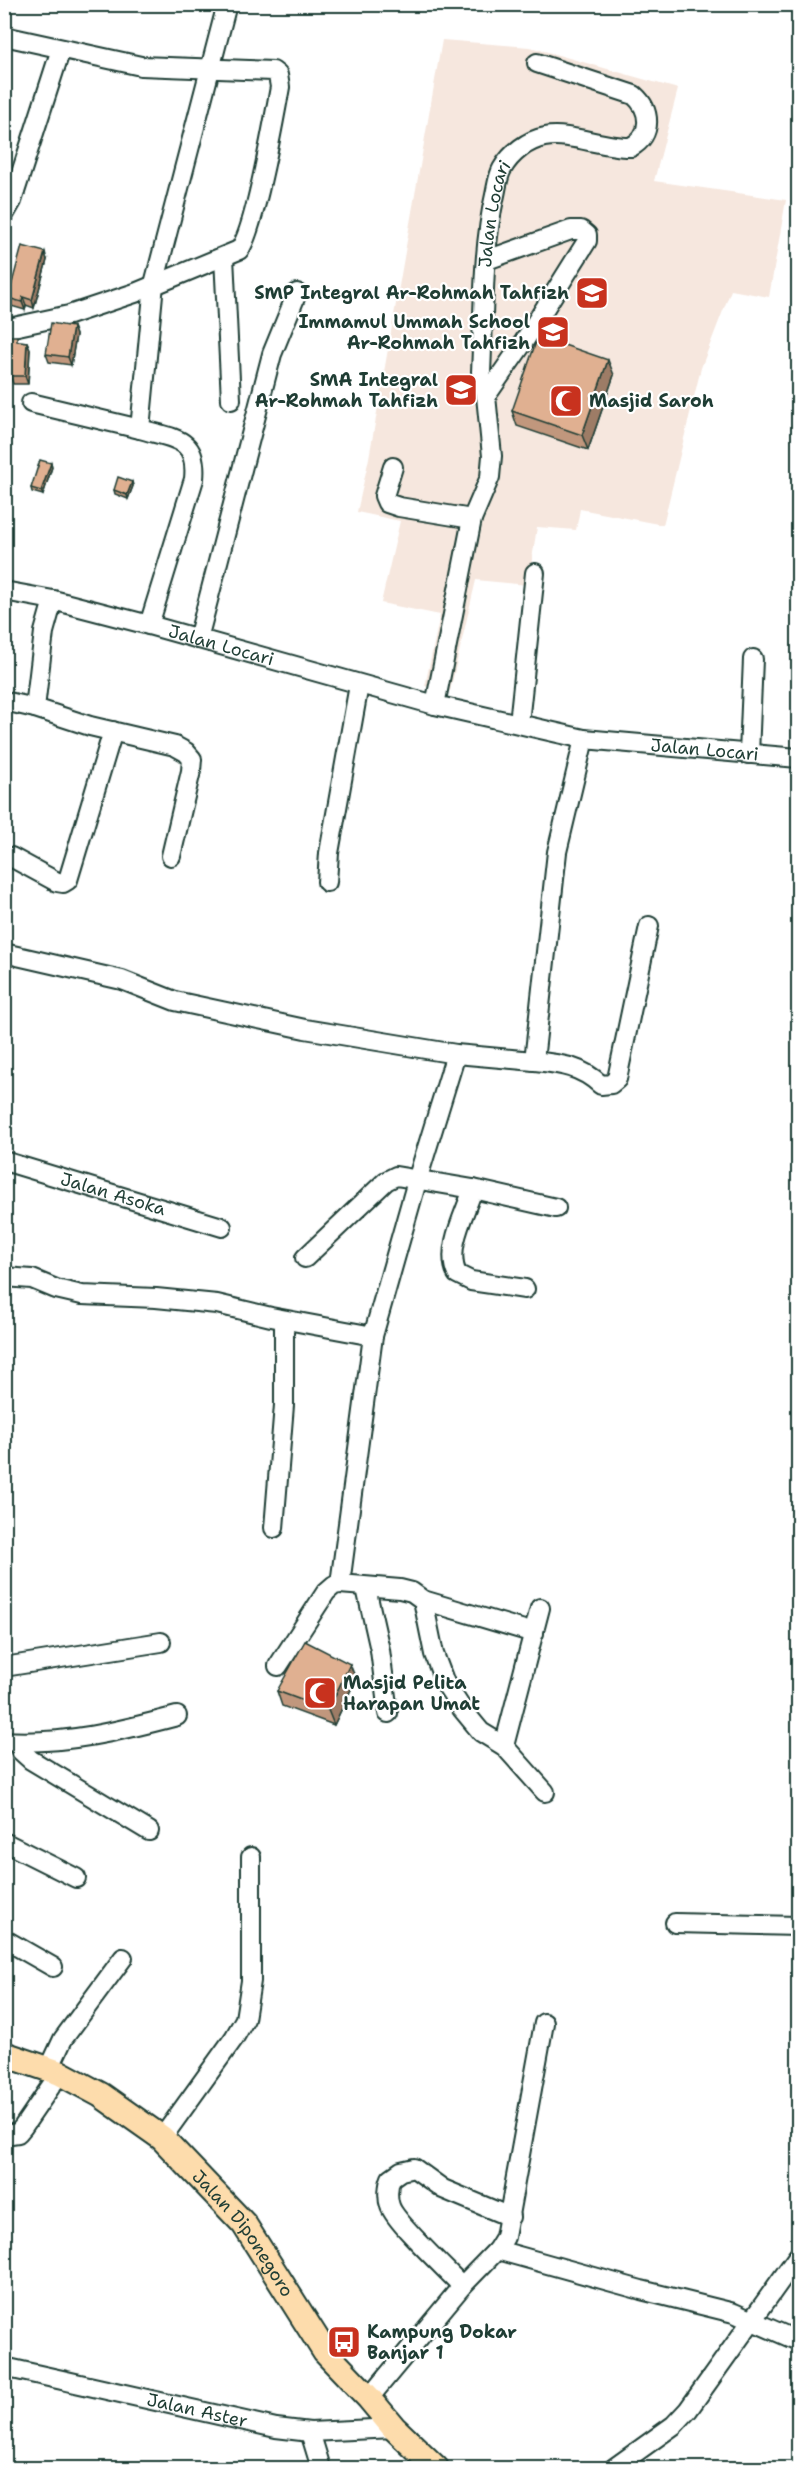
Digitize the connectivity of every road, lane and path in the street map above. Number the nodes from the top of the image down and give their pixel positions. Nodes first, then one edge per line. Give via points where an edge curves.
1 (227, 4) edge
2 (4, 36) edge
3 (61, 49) junction
4 (537, 63) dead end
5 (210, 70) junction
6 (4, 215) edge
7 (224, 257) junction
8 (487, 260) junction
9 (154, 284) junction
10 (297, 293) dead end
11 (4, 328) edge
12 (486, 396) junction
13 (231, 400) dead end
14 (31, 403) dead end
15 (140, 429) junction
16 (393, 467) dead end
17 (472, 519) junction
18 (535, 573) dead end
19 (4, 591) edge
20 (53, 600) junction
21 (149, 625) junction
22 (198, 639) junction
23 (753, 659) dead end
24 (359, 685) junction
25 (4, 701) edge
26 (435, 705) junction
27 (35, 708) junction
28 (519, 723) junction
29 (113, 731) junction
30 (584, 739) junction
31 (749, 754) junction
32 (798, 758) edge
33 (171, 856) dead end
34 (11, 857) dead end
35 (327, 882) dead end
36 (649, 926) dead end
37 (4, 953) edge
38 (456, 1054) junction
39 (534, 1061) junction
40 (4, 1161) edge
41 (418, 1179) junction
42 (473, 1189) junction
43 (556, 1208) dead end
44 (222, 1227) dead end
45 (305, 1258) dead end
46 (4, 1277) edge
47 (525, 1289) dead end
48 (284, 1320) junction
49 (373, 1336) junction
50 (274, 1528) dead end
51 (340, 1584) junction
52 (366, 1588) junction
53 (423, 1600) junction
54 (540, 1608) dead end
55 (534, 1633) junction
56 (161, 1642) dead end
57 (278, 1665) dead end
58 (4, 1667) edge
59 (387, 1713) dead end
60 (177, 1716) dead end
61 (11, 1741) edge
62 (504, 1746) junction
63 (545, 1792) dead end
64 (149, 1831) dead end
65 (4, 1842) edge
66 (251, 1857) dead end
67 (76, 1878) dead end
68 (675, 1923) dead end
69 (798, 1926) edge
70 (4, 1939) edge
71 (123, 1958) dead end
72 (52, 1967) dead end
73 (544, 2023) dead end
74 (4, 2054) edge
75 (55, 2071) junction
76 (4, 2135) edge
77 (162, 2138) junction
78 (510, 2217) junction
79 (497, 2250) junction
80 (798, 2256) edge
81 (462, 2286) junction
82 (751, 2320) junction
83 (798, 2341) edge
84 (4, 2367) edge
85 (369, 2398) junction
86 (394, 2428) junction
87 (310, 2432) junction
88 (321, 2469) edge
89 (436, 2469) edge
90 (615, 2469) edge

1 - 5 street
2 - 3 street
3 - 5 street via 141,66
3 - 6 street via 12,201
4 - 8 street, Jalan Locari via 634,95 643,103 648,127 630,147 548,136 528,143 514,154 501,171 490,217
5 - 7 street via 273,71 279,79 278,101 246,240 239,250
5 - 9 street
7 - 9 street
7 - 13 street
8 - 12 street, Jalan Locari via 481,372
8 - 12 street via 571,230 587,234 587,242
9 - 11 street via 69,315
9 - 15 street
10 - 22 street via 272,354
12 - 17 street, Jalan Locari via 492,456 490,477
14 - 15 street
15 - 21 street via 189,447 195,465
16 - 17 street via 384,496 387,503
17 - 26 street, Jalan Locari
18 - 28 street
19 - 20 street, Jalan Locari
20 - 21 street, Jalan Locari
20 - 27 street via 44,632
21 - 22 street, Jalan Locari
22 - 24 street, Jalan Locari
23 - 31 street
24 - 26 street, Jalan Locari
24 - 35 street
25 - 27 street
26 - 28 street, Jalan Locari
27 - 29 street
28 - 30 street, Jalan Locari
29 - 33 street via 175,746 192,759
29 - 34 street via 68,880 57,882
30 - 31 street, Jalan Locari
30 - 39 street via 557,852
31 - 32 street, Jalan Locari
36 - 39 street via 617,1080 601,1085 571,1065
37 - 38 street via 122,981 175,1001 305,1029
38 - 39 street
38 - 41 street
40 - 44 street, Jalan Asoka
41 - 42 street
41 - 45 street via 401,1175 386,1181
41 - 49 street
42 - 43 street
42 - 47 street via 454,1246 452,1263 457,1274 471,1281
46 - 48 street via 32,1279 82,1295 217,1304
48 - 49 street
48 - 50 street via 284,1405
49 - 51 street
51 - 52 street
51 - 57 street via 326,1592
52 - 53 street via 400,1589
52 - 59 street via 380,1650
53 - 55 street
53 - 62 street via 434,1654 445,1683 481,1732
54 - 55 street
55 - 62 street
56 - 58 street
60 - 61 street via 84,1737
61 - 64 street via 31,1760
62 - 63 street
65 - 67 street
66 - 77 street via 251,1981 245,2019
68 - 69 street
70 - 72 street
71 - 75 street via 63,2039
73 - 78 street
74 - 75 main road, Jalan Diponegoro
75 - 76 street via 23,2127
75 - 77 main road, Jalan Diponegoro via 101,2095
77 - 85 main road, Jalan Diponegoro via 244,2224 325,2352
78 - 79 street
78 - 81 street via 443,2189 414,2168 391,2178 390,2208
79 - 81 street
79 - 82 street
80 - 82 street
81 - 85 street
82 - 83 street
82 - 90 street via 688,2410
84 - 87 street, Jalan Aster via 276,2428
85 - 86 main road, Jalan Diponegoro
86 - 87 street, Jalan Aster
86 - 89 main road, Jalan Diponegoro
87 - 88 street

